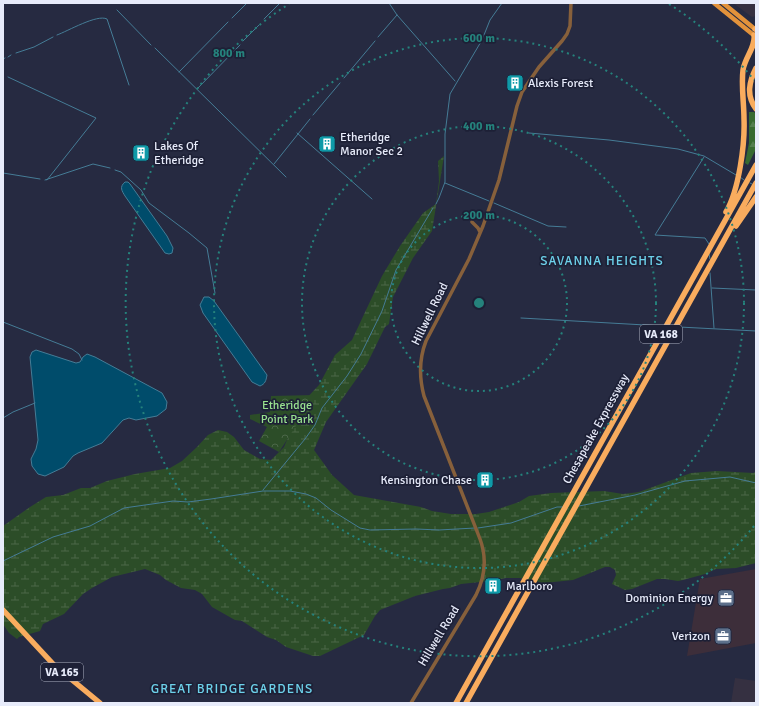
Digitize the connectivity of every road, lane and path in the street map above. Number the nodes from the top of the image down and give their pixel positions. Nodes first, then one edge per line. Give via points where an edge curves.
1 (571, 3) edge
2 (714, 3) edge
3 (723, 3) edge
4 (755, 32) edge
5 (756, 68) edge
6 (756, 109) edge
7 (756, 165) edge
8 (756, 183) edge
9 (756, 197) edge
10 (472, 222) dead end
11 (480, 232) junction
12 (712, 244) junction
13 (712, 261) junction
14 (3, 610) edge
15 (100, 703) edge
16 (411, 703) edge
17 (456, 703) edge
18 (466, 703) edge

1 - 11 street, Hillwell Road via 567,34 533,75 519,100 499,180
2 - 4 main road
3 - 4 main road
4 - 12 highway via 754,44 743,68 744,131 740,167 728,209
5 - 6 highway via 751,77 749,96
7 - 12 highway, Chesapeake Expressway / VA 168
8 - 13 highway, Chesapeake Expressway / VA 168
9 - 13 highway
10 - 11 street
11 - 16 street, Hillwell Road via 469,259 426,341 420,362 426,402 480,539 484,573 479,588
12 - 17 highway, Chesapeake Expressway / VA 168
13 - 18 highway, Chesapeake Expressway / VA 168
14 - 15 highway, VA 165 via 54,665

